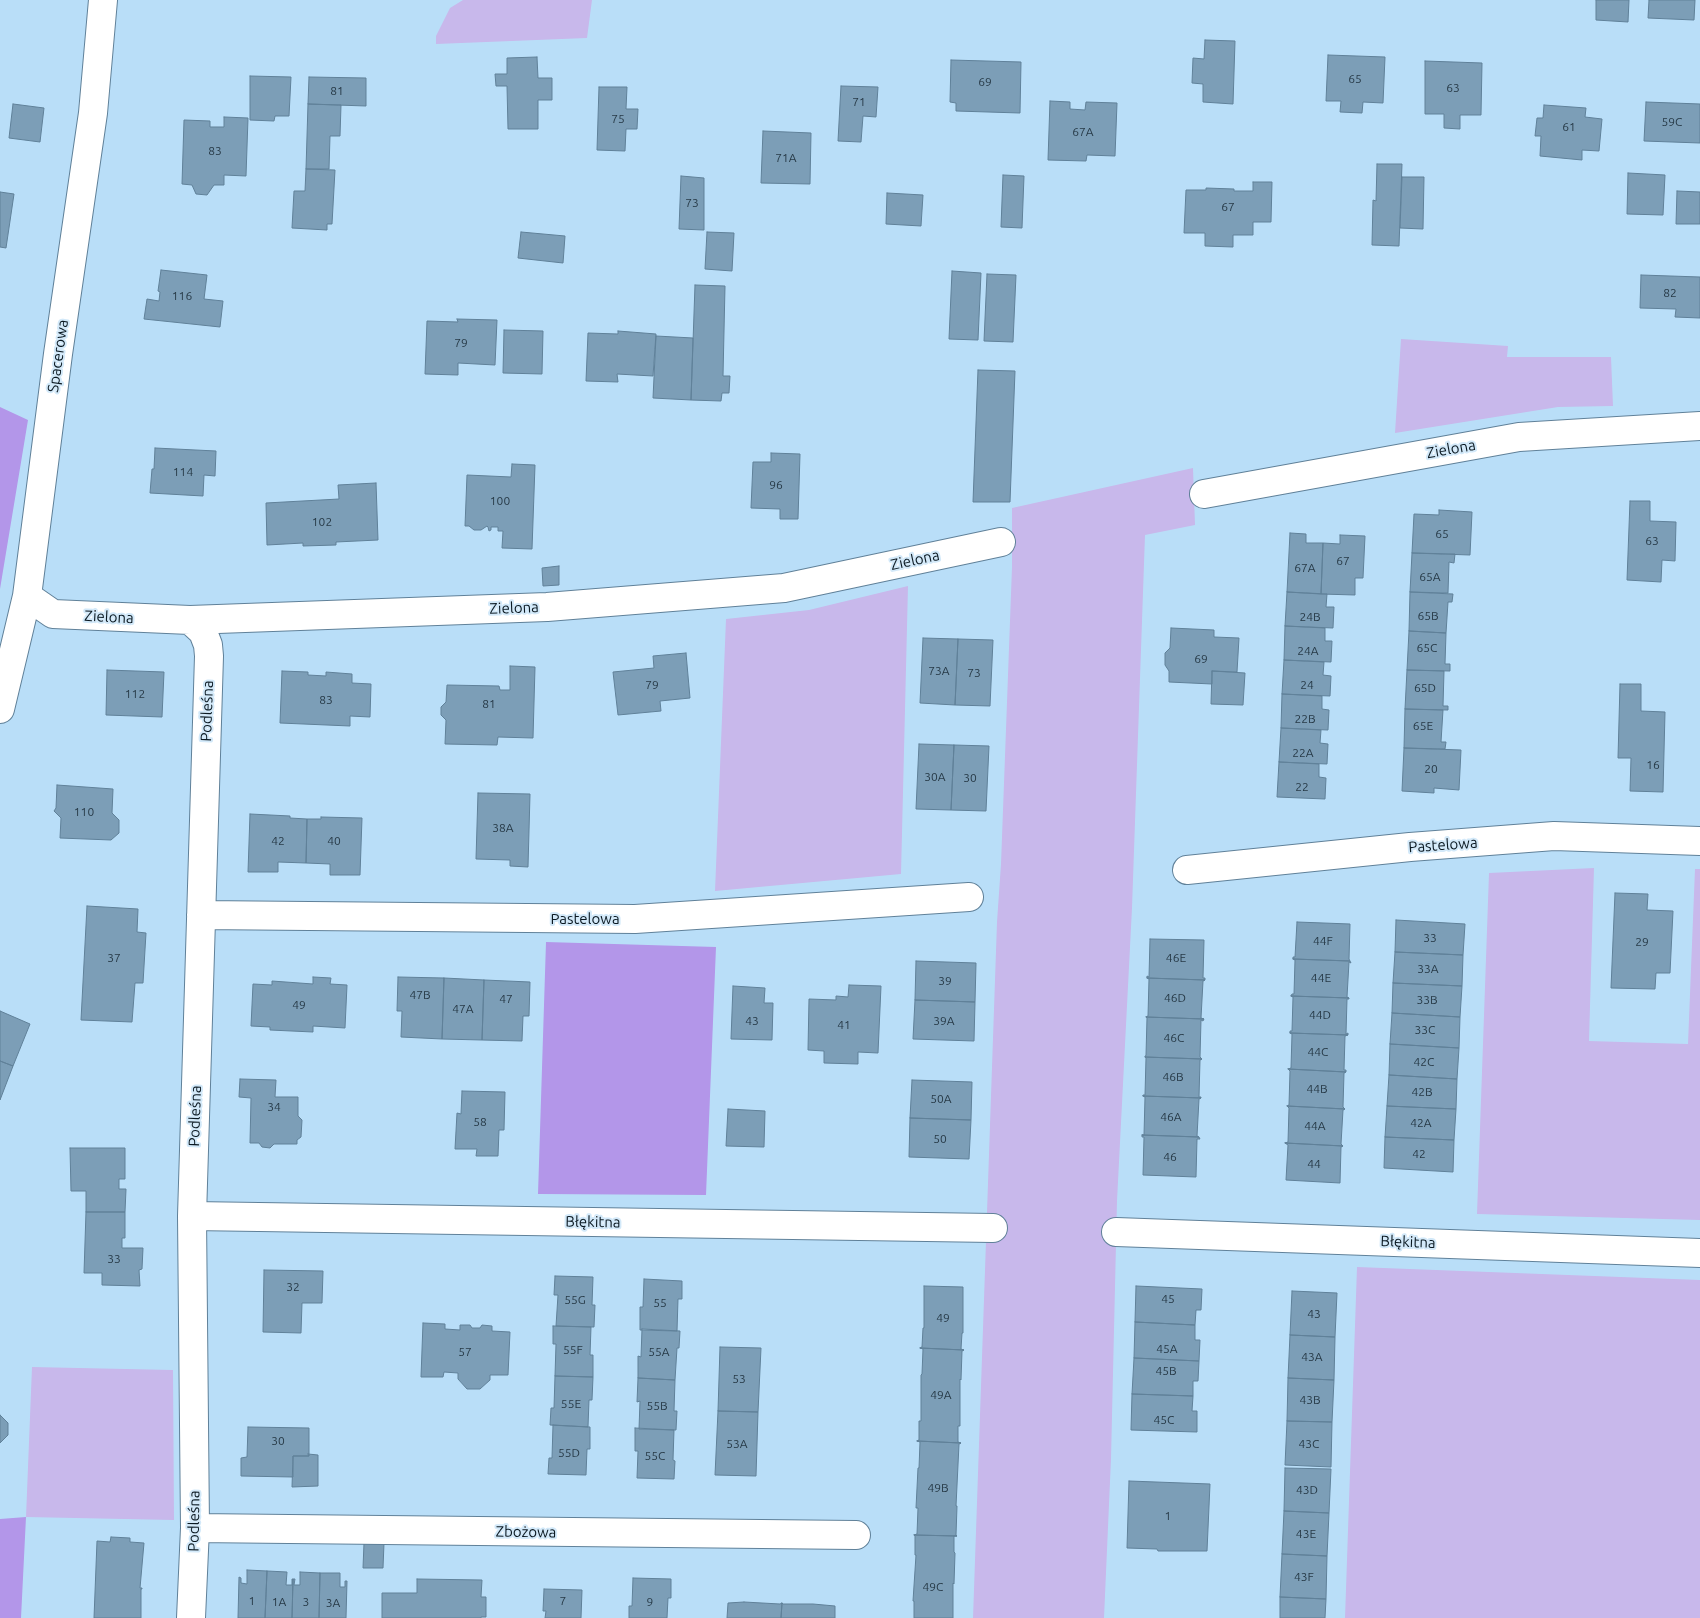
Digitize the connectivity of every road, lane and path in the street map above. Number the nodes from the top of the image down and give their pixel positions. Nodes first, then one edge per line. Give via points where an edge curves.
1 (103, 0) edge
2 (1700, 426) edge
3 (1204, 494) dead end
4 (1001, 542) dead end
5 (27, 596) junction
6 (190, 620) junction
7 (0, 709) edge
8 (1700, 841) edge
9 (1187, 870) dead end
10 (969, 896) dead end
11 (201, 915) junction
12 (192, 1216) junction
13 (993, 1228) dead end
14 (1116, 1232) dead end
15 (1700, 1253) edge
16 (195, 1528) junction
17 (856, 1536) dead end
18 (192, 1618) edge

1 - 5 street, Spacerowa via 93,113
2 - 3 street, Zielona via 1519,437
4 - 6 street, Zielona via 784,588 547,607
5 - 6 street, Zielona via 53,614
5 - 7 street, Spacerowa
6 - 11 street, Podleśna via 203,632 209,656
8 - 9 street, Pastelowa via 1554,836
10 - 11 street, Pastelowa via 635,919
11 - 12 street, Podleśna
12 - 13 street, Błękitna
12 - 16 street, Podleśna
14 - 15 street, Błękitna
16 - 17 street, Zbożowa
16 - 18 street, Podleśna

